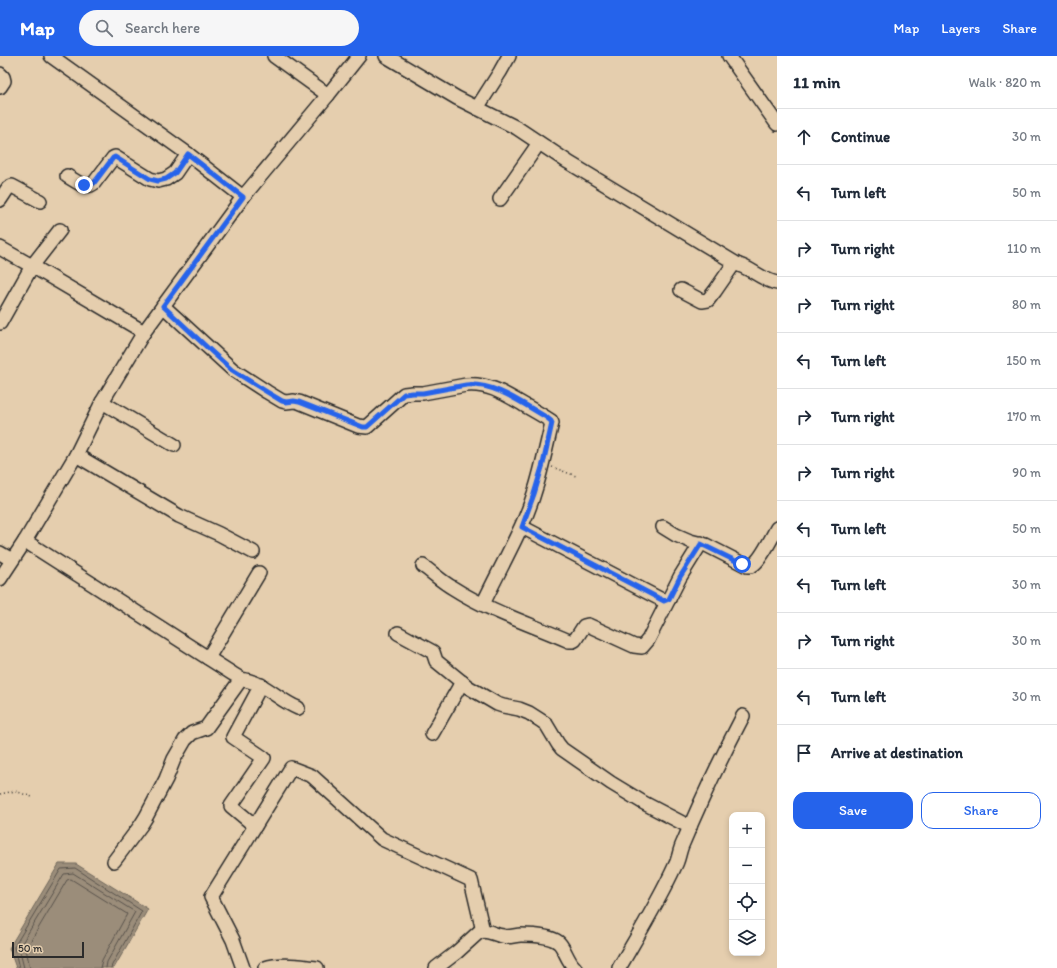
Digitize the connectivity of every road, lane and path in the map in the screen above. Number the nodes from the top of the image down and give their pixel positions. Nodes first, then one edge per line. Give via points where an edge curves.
1 (51, 56) edge
2 (274, 56) edge
3 (359, 56) edge
4 (386, 56) edge
5 (509, 56) edge
6 (731, 57) edge
7 (0, 74) edge
8 (0, 87) edge
9 (328, 95) junction
10 (477, 108) junction
11 (777, 124) edge
12 (539, 143) junction
13 (188, 154) junction
14 (67, 176) dead end
15 (243, 197) junction
16 (0, 200) edge
17 (500, 200) dead end
18 (40, 201) dead end
19 (60, 230) dead end
20 (0, 248) edge
21 (737, 264) junction
22 (32, 266) junction
23 (777, 283) edge
24 (681, 290) dead end
25 (163, 306) junction
26 (0, 323) edge
27 (144, 332) junction
28 (102, 402) junction
29 (174, 445) dead end
30 (76, 454) junction
31 (543, 464) junction
32 (576, 476) dead end
33 (522, 527) junction
34 (664, 528) dead end
35 (777, 528) edge
36 (25, 541) junction
37 (701, 544) junction
38 (253, 552) dead end
39 (0, 553) edge
40 (12, 560) junction
41 (423, 566) dead end
42 (259, 573) dead end
43 (0, 579) edge
44 (667, 601) junction
45 (483, 604) junction
46 (398, 633) dead end
47 (208, 658) junction
48 (239, 679) junction
49 (462, 682) junction
50 (261, 685) junction
51 (298, 708) dead end
52 (743, 716) dead end
53 (432, 734) dead end
54 (0, 794) edge
55 (32, 797) dead end
56 (255, 826) junction
57 (690, 827) junction
58 (114, 861) dead end
59 (483, 930) junction
60 (244, 968) edge
61 (265, 968) edge
62 (317, 968) edge
63 (436, 968) edge
64 (575, 968) edge
65 (619, 968) edge

1 - 13 street
2 - 9 street
3 - 9 street
4 - 10 street
5 - 10 street
6 - 11 street
7 - 8 street via 4,81
9 - 15 street
10 - 12 street via 517,128
12 - 17 street
12 - 21 street
13 - 14 street via 175,173 158,181 150,179 115,157 90,186
13 - 15 street
15 - 25 street
16 - 18 street via 12,186
19 - 22 street
20 - 22 street
21 - 23 street
21 - 24 street via 733,265 708,300 702,301
22 - 26 street
22 - 27 street
25 - 27 street
25 - 31 street via 232,370 267,392 282,401 299,402 363,427 367,427 404,394 474,384 497,389 551,421
27 - 28 street
28 - 29 street
28 - 30 street
30 - 36 street
30 - 38 street via 179,516
31 - 32 path
31 - 33 street
33 - 44 street
33 - 45 street
34 - 37 street
35 - 37 street via 755,564 750,566
36 - 40 street
36 - 47 street
37 - 44 street
39 - 40 street
40 - 43 street
41 - 45 street via 452,588
42 - 47 street
44 - 45 street via 648,640 640,648 588,625 584,626 574,640 569,641
46 - 49 street via 433,652 436,661
47 - 48 street
48 - 50 street
48 - 58 street via 206,728 192,733 182,745 146,817
49 - 53 street
49 - 57 street via 497,704 529,713 546,724 562,749 611,783
50 - 51 street
50 - 56 street via 233,737 264,758 231,806
52 - 57 street
54 - 55 path via 15,791
56 - 59 street via 292,768 312,776 382,839 471,880
56 - 60 street via 211,897
57 - 65 street via 675,867
59 - 63 street
59 - 64 street via 502,936 527,935 553,939 560,944
61 - 62 street via 280,965

